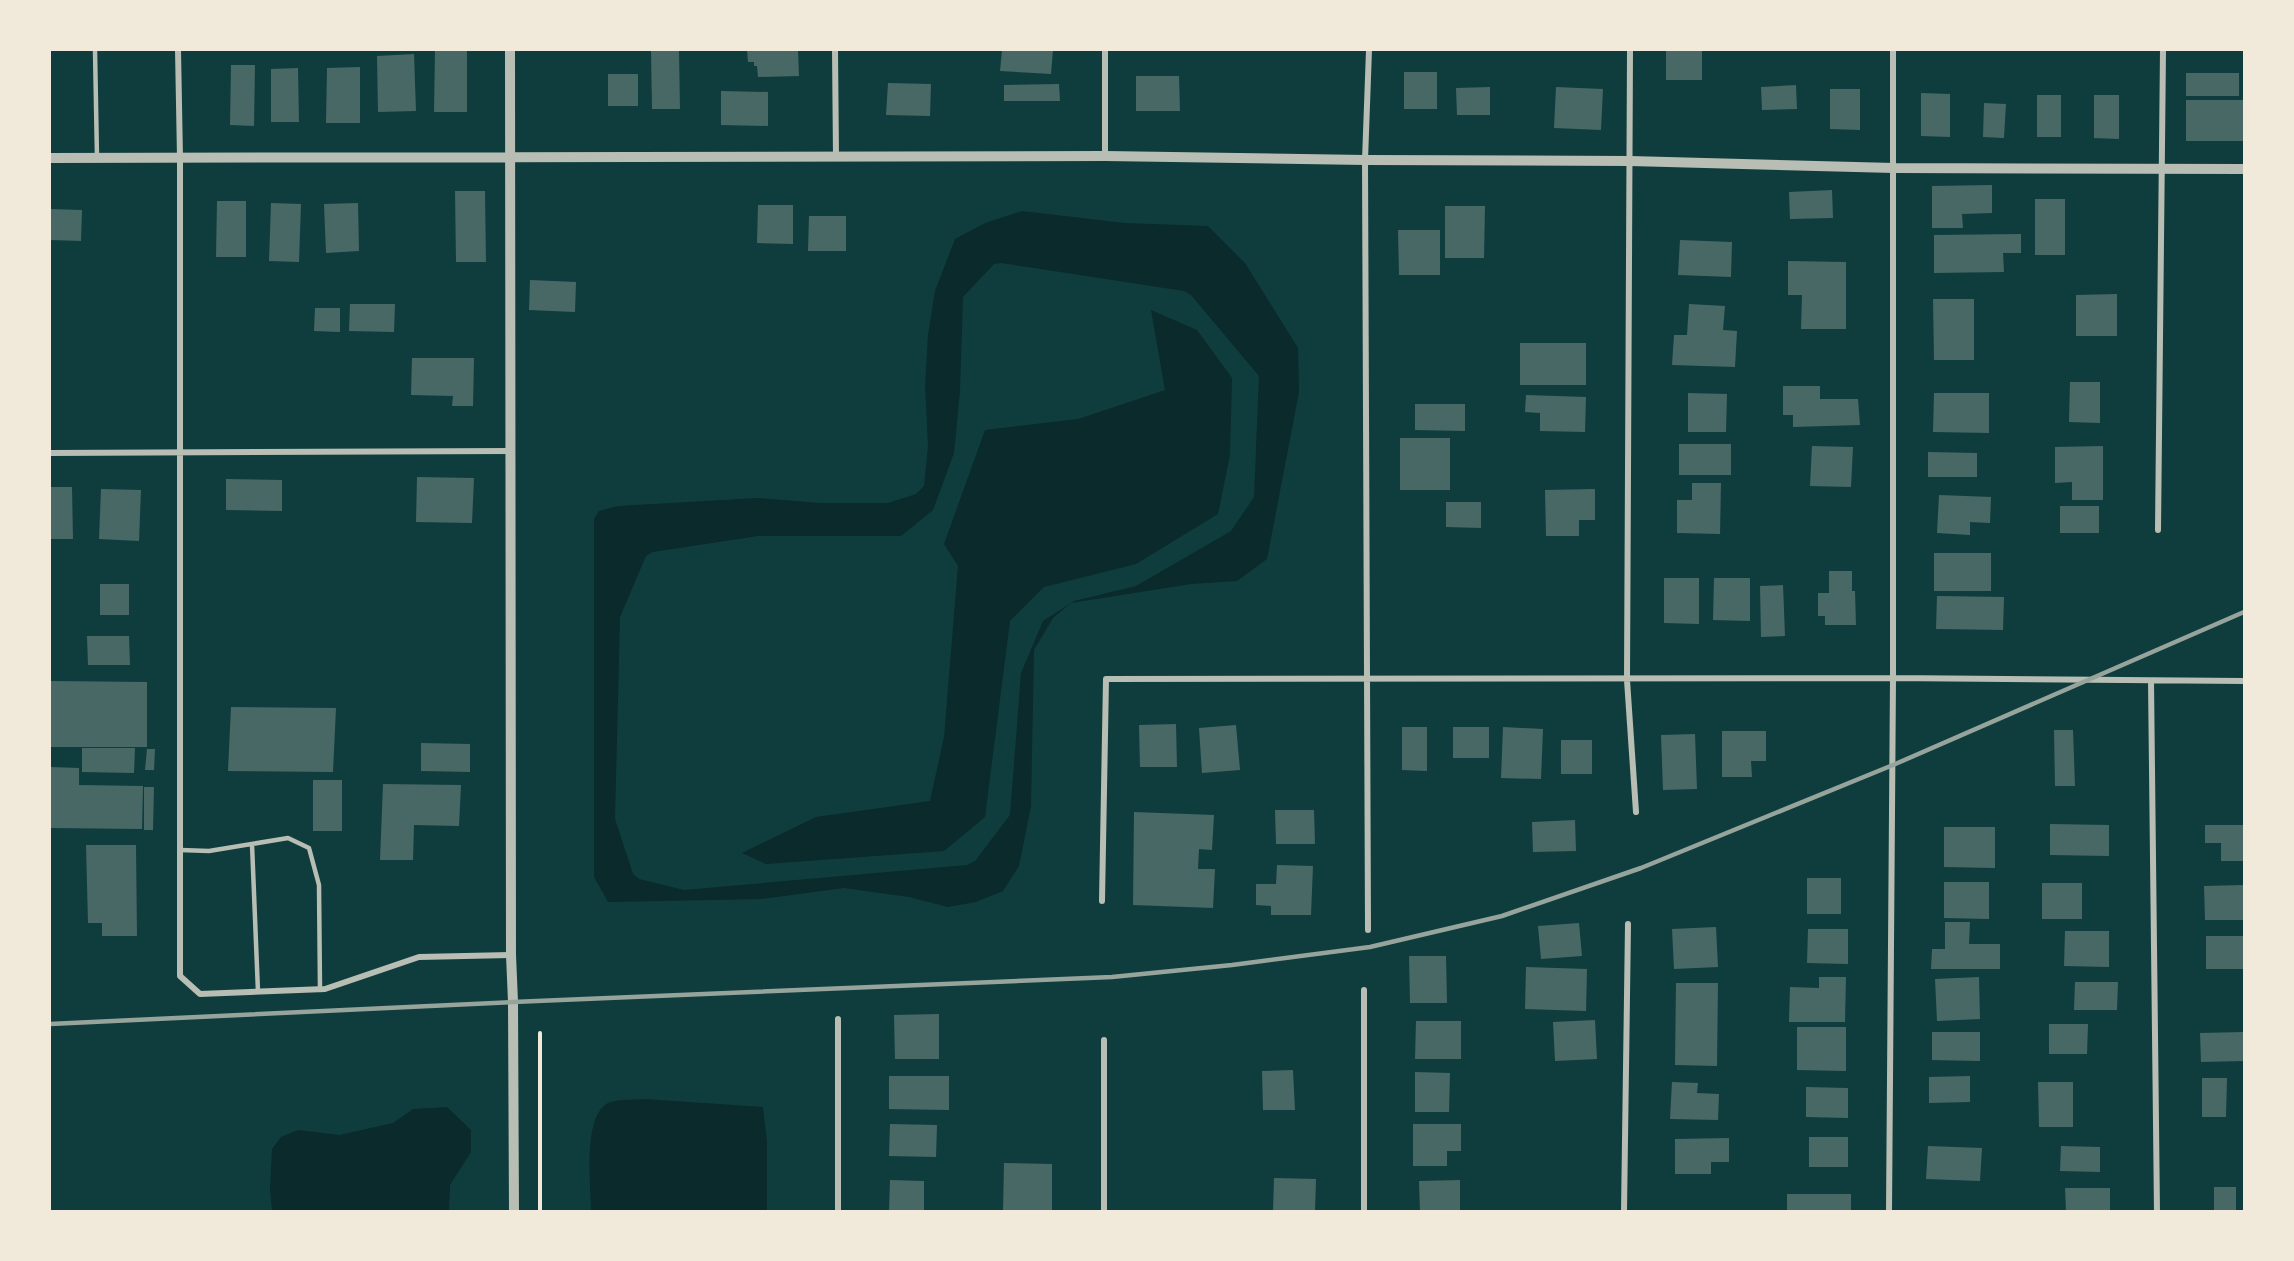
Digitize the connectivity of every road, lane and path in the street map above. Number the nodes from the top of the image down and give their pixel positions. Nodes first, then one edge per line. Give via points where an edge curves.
1 (95, 50) edge
2 (178, 50) edge
3 (510, 50) edge
4 (835, 50) edge
5 (1105, 50) edge
6 (1369, 50) edge
7 (1630, 50) edge
8 (1893, 50) edge
9 (2163, 50) edge
10 (1106, 156) junction
11 (836, 157) junction
12 (50, 158) edge
13 (97, 158) junction
14 (180, 158) junction
15 (510, 158) junction
16 (1365, 160) junction
17 (1630, 161) junction
18 (1894, 168) junction
19 (2163, 169) junction
20 (2244, 169) edge
21 (510, 451) junction
22 (50, 453) edge
23 (178, 453) junction
24 (2158, 530) dead end
25 (1368, 678) junction
26 (1893, 678) junction
27 (1627, 680) junction
28 (2151, 681) junction
29 (2244, 681) edge
30 (1636, 812) dead end
31 (252, 844) junction
32 (180, 850) junction
33 (1102, 901) dead end
34 (1628, 924) dead end
35 (1368, 930) dead end
36 (511, 956) junction
37 (320, 990) junction
38 (1364, 990) dead end
39 (258, 992) junction
40 (838, 1019) dead end
41 (540, 1034) dead end
42 (1104, 1040) dead end
43 (514, 1212) edge
44 (540, 1212) edge
45 (838, 1212) edge
46 (1104, 1212) edge
47 (1364, 1212) edge
48 (1624, 1212) edge
49 (1889, 1212) edge
50 (2157, 1212) edge

1 - 13 lane
2 - 14 street
3 - 15 street
4 - 11 street
5 - 10 street
6 - 16 street
7 - 17 street
8 - 18 street
9 - 19 street
10 - 11 street
10 - 16 street
11 - 15 street
12 - 13 street
13 - 14 street
14 - 15 street
14 - 23 street
15 - 21 street
16 - 17 street
16 - 25 street
17 - 18 street
17 - 27 street
18 - 19 street
18 - 26 street
19 - 20 street
19 - 24 street
21 - 23 street
21 - 36 street
22 - 23 street
23 - 32 street
25 - 27 street
25 - 33 street via 1106,679
25 - 35 street
26 - 27 street
26 - 28 street
26 - 49 street
27 - 30 street
28 - 29 street
28 - 50 street
31 - 32 lane via 209,851
31 - 37 lane via 288,838 309,848 319,885
31 - 39 lane
32 - 39 street via 180,976 200,994
34 - 48 street
36 - 37 street via 419,957
36 - 43 street
37 - 39 street
38 - 47 street
40 - 45 street
41 - 44 path
42 - 46 street

